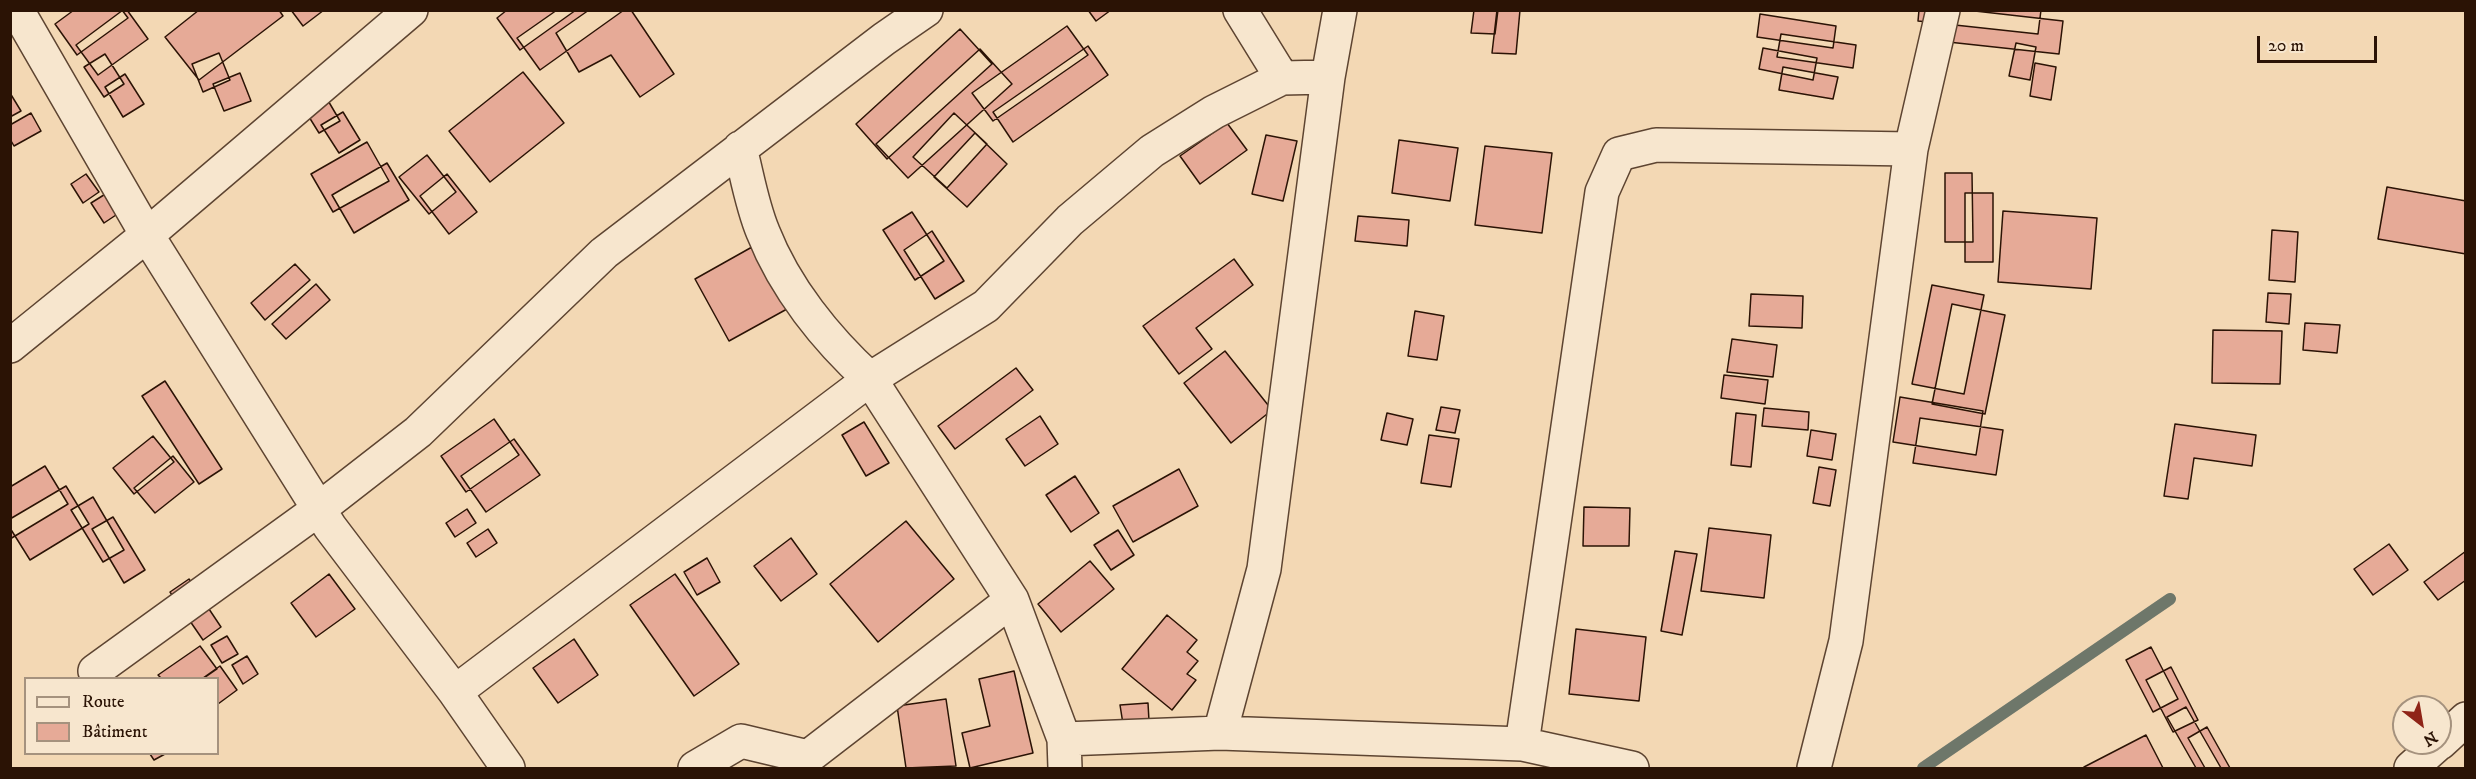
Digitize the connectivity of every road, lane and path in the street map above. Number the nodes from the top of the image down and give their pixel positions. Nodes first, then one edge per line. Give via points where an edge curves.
1 (17, 10) edge
2 (411, 10) edge
3 (926, 10) edge
4 (1240, 10) edge
5 (1341, 10) edge
6 (1943, 10) edge
7 (1328, 77) junction
8 (1282, 78) junction
9 (740, 148) junction
10 (1911, 149) junction
11 (147, 235) junction
12 (10, 346) edge
13 (870, 379) junction
14 (319, 509) junction
15 (1012, 600) junction
16 (95, 671) dead end
17 (455, 692) junction
18 (2466, 720) edge
19 (2452, 732) edge
20 (1220, 733) junction
21 (1522, 744) junction
22 (1064, 754) edge
23 (2426, 755) edge
24 (508, 768) edge
25 (695, 768) edge
26 (1632, 768) edge
27 (1814, 768) edge
28 (2411, 768) edge

1 - 11 street
2 - 11 street
3 - 9 street
4 - 8 street
5 - 7 street
6 - 10 street
7 - 8 street
7 - 20 street via 1264,570
8 - 13 street via 1214,112 1152,151 1070,220 986,306
9 - 13 street via 762,231 785,278 840,352
9 - 14 street via 604,253 418,432
10 - 21 street via 1656,146 1619,154 1602,192
10 - 27 street via 1846,641
11 - 12 street
11 - 14 street
13 - 15 street
13 - 17 street
14 - 16 street
14 - 17 street
15 - 22 street
15 - 25 street via 808,757 741,741
17 - 24 street
18 - 19 street
20 - 21 street
20 - 22 street
21 - 26 street
23 - 28 street

